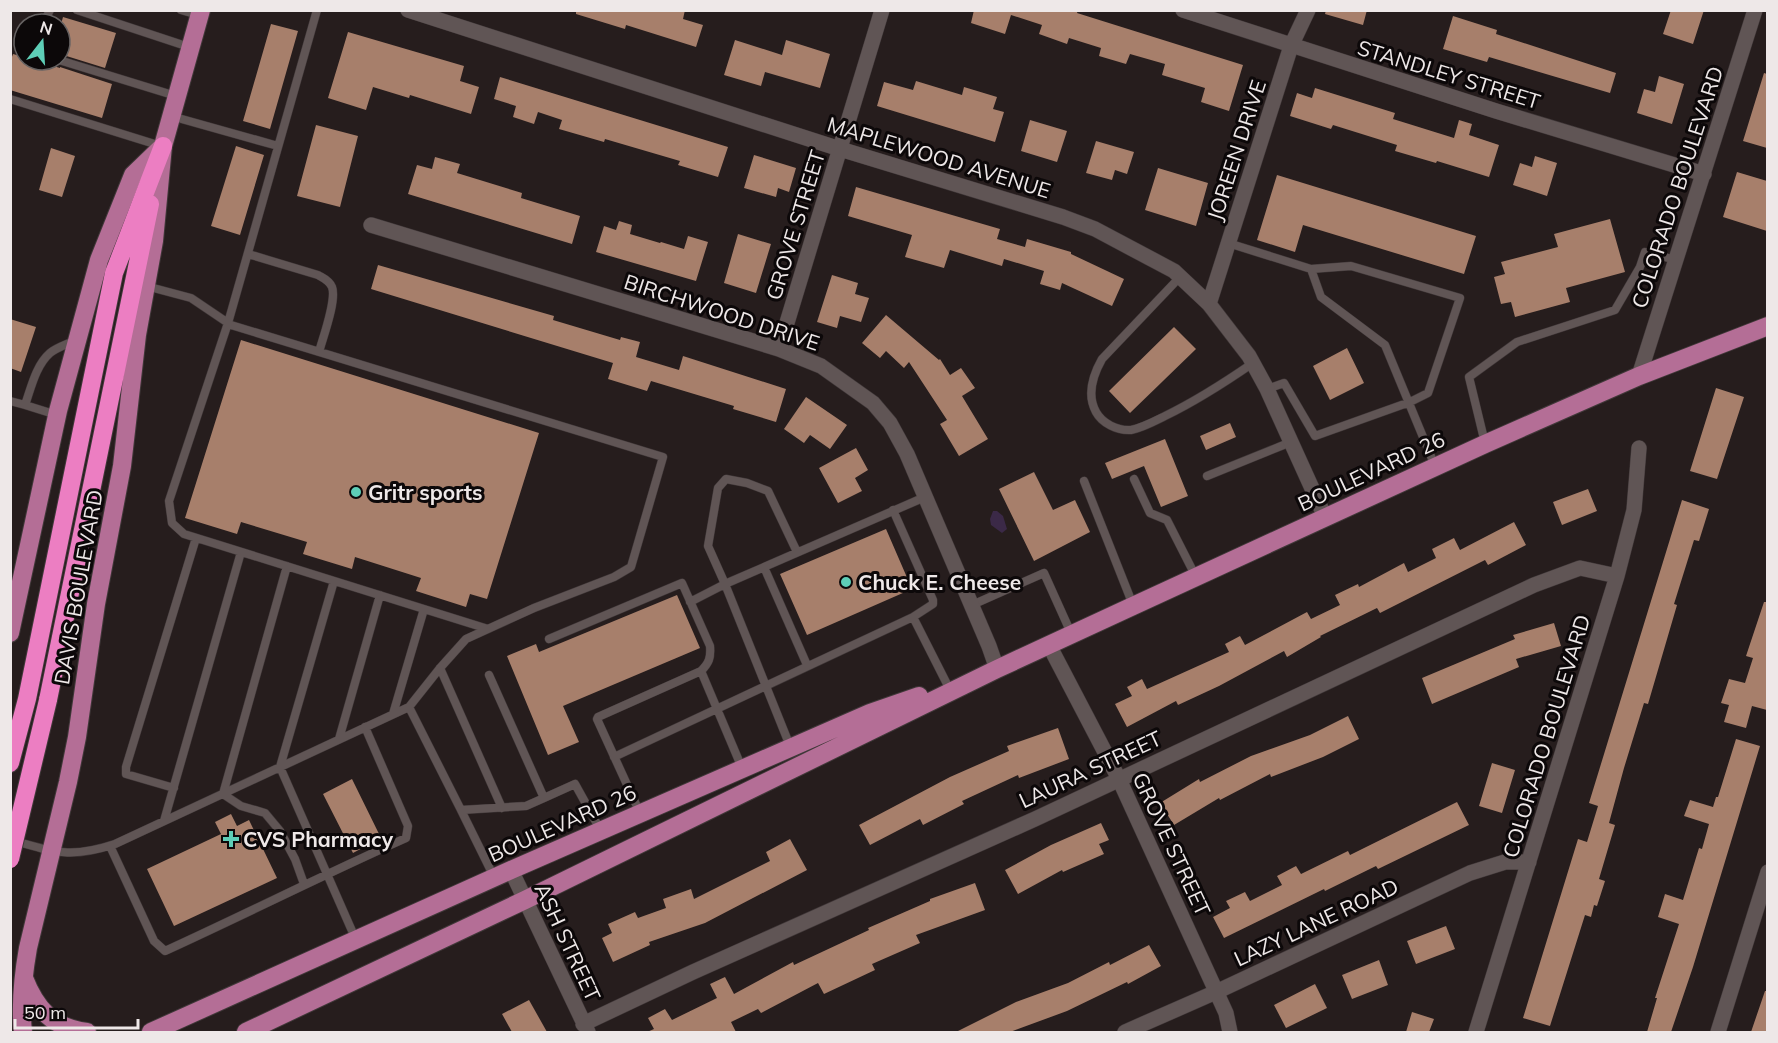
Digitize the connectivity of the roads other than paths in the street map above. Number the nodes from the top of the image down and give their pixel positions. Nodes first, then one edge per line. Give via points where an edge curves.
1 (77, 10) edge
2 (181, 10) edge
3 (316, 10) edge
4 (408, 10) edge
5 (882, 10) edge
6 (1183, 10) edge
7 (1308, 10) edge
8 (1755, 10) edge
9 (200, 13) edge
10 (1291, 46) junction
11 (190, 48) junction
12 (72, 64) edge
13 (177, 96) junction
14 (10, 99) edge
15 (171, 116) junction
16 (163, 146) junction
17 (278, 146) junction
18 (840, 149) junction
19 (1704, 174) junction
20 (371, 225) dead end
21 (1228, 243) junction
22 (248, 254) junction
23 (1676, 260) junction
24 (1311, 269) junction
25 (1180, 277) junction
26 (146, 286) junction
27 (1209, 304) junction
28 (228, 323) junction
29 (1767, 326) edge
30 (77, 339) junction
31 (779, 349) junction
32 (319, 352) junction
33 (1253, 363) junction
34 (1639, 376) junction
35 (1268, 389) junction
36 (10, 401) edge
37 (1410, 402) junction
38 (25, 405) junction
39 (57, 416) junction
40 (1292, 442) junction
41 (1485, 444) junction
42 (1639, 448) dead end
43 (1435, 466) junction
44 (1207, 476) dead end
45 (1134, 479) dead end
46 (1084, 481) dead end
47 (925, 496) junction
48 (893, 510) junction
49 (1325, 517) junction
50 (196, 538) junction
51 (241, 552) junction
52 (797, 552) junction
53 (287, 566) junction
54 (764, 567) junction
55 (1617, 576) junction
56 (1196, 577) junction
57 (334, 581) junction
58 (725, 584) junction
59 (380, 595) junction
60 (690, 602) junction
61 (972, 605) junction
62 (1134, 606) junction
63 (424, 609) junction
64 (913, 617) junction
65 (488, 629) junction
66 (10, 633) edge
67 (1072, 634) junction
68 (549, 639) dead end
69 (1049, 645) junction
70 (807, 665) junction
71 (440, 668) junction
72 (997, 669) junction
73 (701, 671) junction
74 (489, 675) dead end
75 (765, 685) junction
76 (948, 686) junction
77 (409, 707) junction
78 (716, 709) junction
79 (393, 714) junction
80 (365, 727) junction
81 (339, 739) junction
82 (791, 748) junction
83 (614, 757) junction
84 (10, 763) edge
85 (280, 767) junction
86 (742, 769) junction
87 (1119, 779) junction
88 (174, 788) junction
89 (222, 794) junction
90 (544, 798) junction
91 (502, 808) junction
92 (461, 810) junction
93 (640, 813) junction
94 (164, 821) junction
95 (601, 831) junction
96 (10, 840) edge
97 (111, 846) junction
98 (51, 852) junction
99 (10, 859) edge
100 (1528, 862) junction
101 (1767, 872) edge
102 (327, 873) junction
103 (502, 874) junction
104 (304, 884) junction
105 (525, 900) junction
106 (356, 940) junction
107 (23, 976) junction
108 (1216, 992) junction
109 (585, 1028) edge
110 (23, 1032) edge
111 (87, 1032) edge
112 (139, 1032) edge
113 (152, 1032) edge
114 (246, 1032) edge
115 (1125, 1032) edge
116 (1230, 1032) edge
117 (1476, 1032) edge
118 (1718, 1032) edge

1 - 11 lane
2 - 9 lane
3 - 17 lane
4 - 18 street, MAPLEWOOD AVENUE
5 - 18 street, GROVE STREET
6 - 10 street, STANDLEY STREET
7 - 10 street, JOREEN DRIVE
8 - 19 street, COLORADO BOULEVARD
9 - 11 main road, DAVIS BOULEVARD
10 - 19 street, STANDLEY STREET
10 - 21 street, JOREEN DRIVE
11 - 13 main road, DAVIS BOULEVARD
12 - 13 lane
13 - 15 main road, DAVIS BOULEVARD
14 - 16 lane
15 - 16 main road, DAVIS BOULEVARD
15 - 17 lane
16 - 26 main road, DAVIS BOULEVARD
16 - 30 main road via 133,175 99,260
16 - 84 highway via 114,273 27,699
16 - 99 highway, bridge via 48,700
17 - 22 lane
18 - 25 street, MAPLEWOOD AVENUE via 1063,217 1095,230
18 - 31 street, GROVE STREET
19 - 23 street, COLORADO BOULEVARD
20 - 31 street, BIRCHWOOD DRIVE
21 - 24 lane
21 - 27 street, JOREEN DRIVE
22 - 28 lane
22 - 32 lane via 318,275 332,287 334,297
23 - 34 street, COLORADO BOULEVARD
23 - 41 lane via 1645,252 1615,310 1517,342 1469,378
24 - 37 lane via 1321,297 1385,345
24 - 37 lane via 1352,266 1460,298 1428,393
25 - 27 street, MAPLEWOOD AVENUE
25 - 33 lane via 1102,359 1090,396 1098,416 1118,429 1136,429 1192,403
26 - 28 lane via 191,298
26 - 98 main road, DAVIS BOULEVARD via 122,466 96,604 77,737
27 - 33 street, MAPLEWOOD AVENUE
28 - 32 lane
28 - 50 lane via 169,501 172,523
29 - 34 main road, BOULEVARD 26
30 - 38 lane via 45,359
30 - 39 main road
31 - 47 street, BIRCHWOOD DRIVE via 821,366 873,403 890,423
32 - 65 lane via 663,457 631,567
33 - 35 street, MAPLEWOOD AVENUE
34 - 41 main road, BOULEVARD 26
35 - 37 lane via 1284,383 1315,436
35 - 40 street, MAPLEWOOD AVENUE
36 - 38 lane
37 - 43 lane
38 - 39 lane
39 - 66 main road
40 - 44 lane
40 - 49 street, MAPLEWOOD AVENUE
41 - 43 main road, BOULEVARD 26
42 - 55 street, COLORADO BOULEVARD via 1634,510
43 - 49 main road, BOULEVARD 26
45 - 56 lane via 1150,513 1167,520
46 - 62 lane
47 - 48 lane
47 - 61 street, BIRCHWOOD DRIVE
48 - 52 lane
48 - 64 lane via 933,600 933,604
49 - 56 main road, BOULEVARD 26
50 - 51 lane
50 - 88 lane via 126,767 126,774
51 - 53 lane
51 - 88 lane
52 - 54 lane
52 - 58 lane via 768,491 726,478 718,488 708,546
53 - 57 lane
53 - 89 lane
54 - 58 lane
54 - 70 lane
55 - 87 street, LAURA STREET via 1580,568 1534,585
55 - 100 street, COLORADO BOULEVARD
56 - 62 main road, BOULEVARD 26
57 - 59 lane
57 - 85 lane
58 - 60 lane
58 - 75 lane
59 - 63 lane
59 - 81 lane
60 - 68 lane via 682,583 677,584
60 - 73 lane via 710,646 711,656
61 - 67 lane via 1044,573
61 - 72 street, BIRCHWOOD DRIVE
62 - 67 main road, BOULEVARD 26
63 - 65 lane
63 - 79 lane
64 - 70 lane
64 - 76 lane
65 - 71 lane via 466,639
67 - 69 main road, BOULEVARD 26
69 - 72 main road, BOULEVARD 26
69 - 87 street, GROVE STREET
70 - 75 lane
71 - 77 lane
71 - 91 lane
72 - 76 main road, BOULEVARD 26
72 - 105 main road, BOULEVARD 26
73 - 78 lane
73 - 83 lane via 598,717
74 - 90 lane
75 - 78 lane
75 - 82 lane
76 - 82 main road, BOULEVARD 26 via 870,713
77 - 79 lane
77 - 92 lane
78 - 83 lane
78 - 86 lane
79 - 80 lane
80 - 81 lane
80 - 102 lane via 408,832 406,838
81 - 85 lane
82 - 86 main road, BOULEVARD 26
83 - 93 lane
85 - 89 lane
85 - 102 lane
86 - 93 main road, BOULEVARD 26
87 - 108 street, GROVE STREET
87 - 109 street, LAURA STREET
88 - 94 lane
89 - 94 lane
89 - 104 lane via 241,806 265,813 285,840
90 - 91 lane via 526,806
90 - 95 lane via 575,784
91 - 92 lane
92 - 103 lane
93 - 95 main road, BOULEVARD 26
94 - 97 lane
95 - 103 main road, BOULEVARD 26
96 - 98 lane
97 - 98 lane via 81,854
97 - 104 lane via 154,941 165,951
98 - 107 main road, DAVIS BOULEVARD
100 - 108 street, LAZY LANE ROAD via 1505,862 1470,873
100 - 117 street, COLORADO BOULEVARD
101 - 118 street
102 - 104 lane
102 - 106 lane
103 - 105 street, ASH STREET
103 - 106 main road, BOULEVARD 26
105 - 109 street, ASH STREET
105 - 114 main road, BOULEVARD 26
106 - 113 main road, BOULEVARD 26
107 - 110 main road, DAVIS BOULEVARD
107 - 111 main road via 41,1010 57,1023
108 - 115 street, LAZY LANE ROAD
108 - 116 street, GROVE STREET
112 - 113 main road

